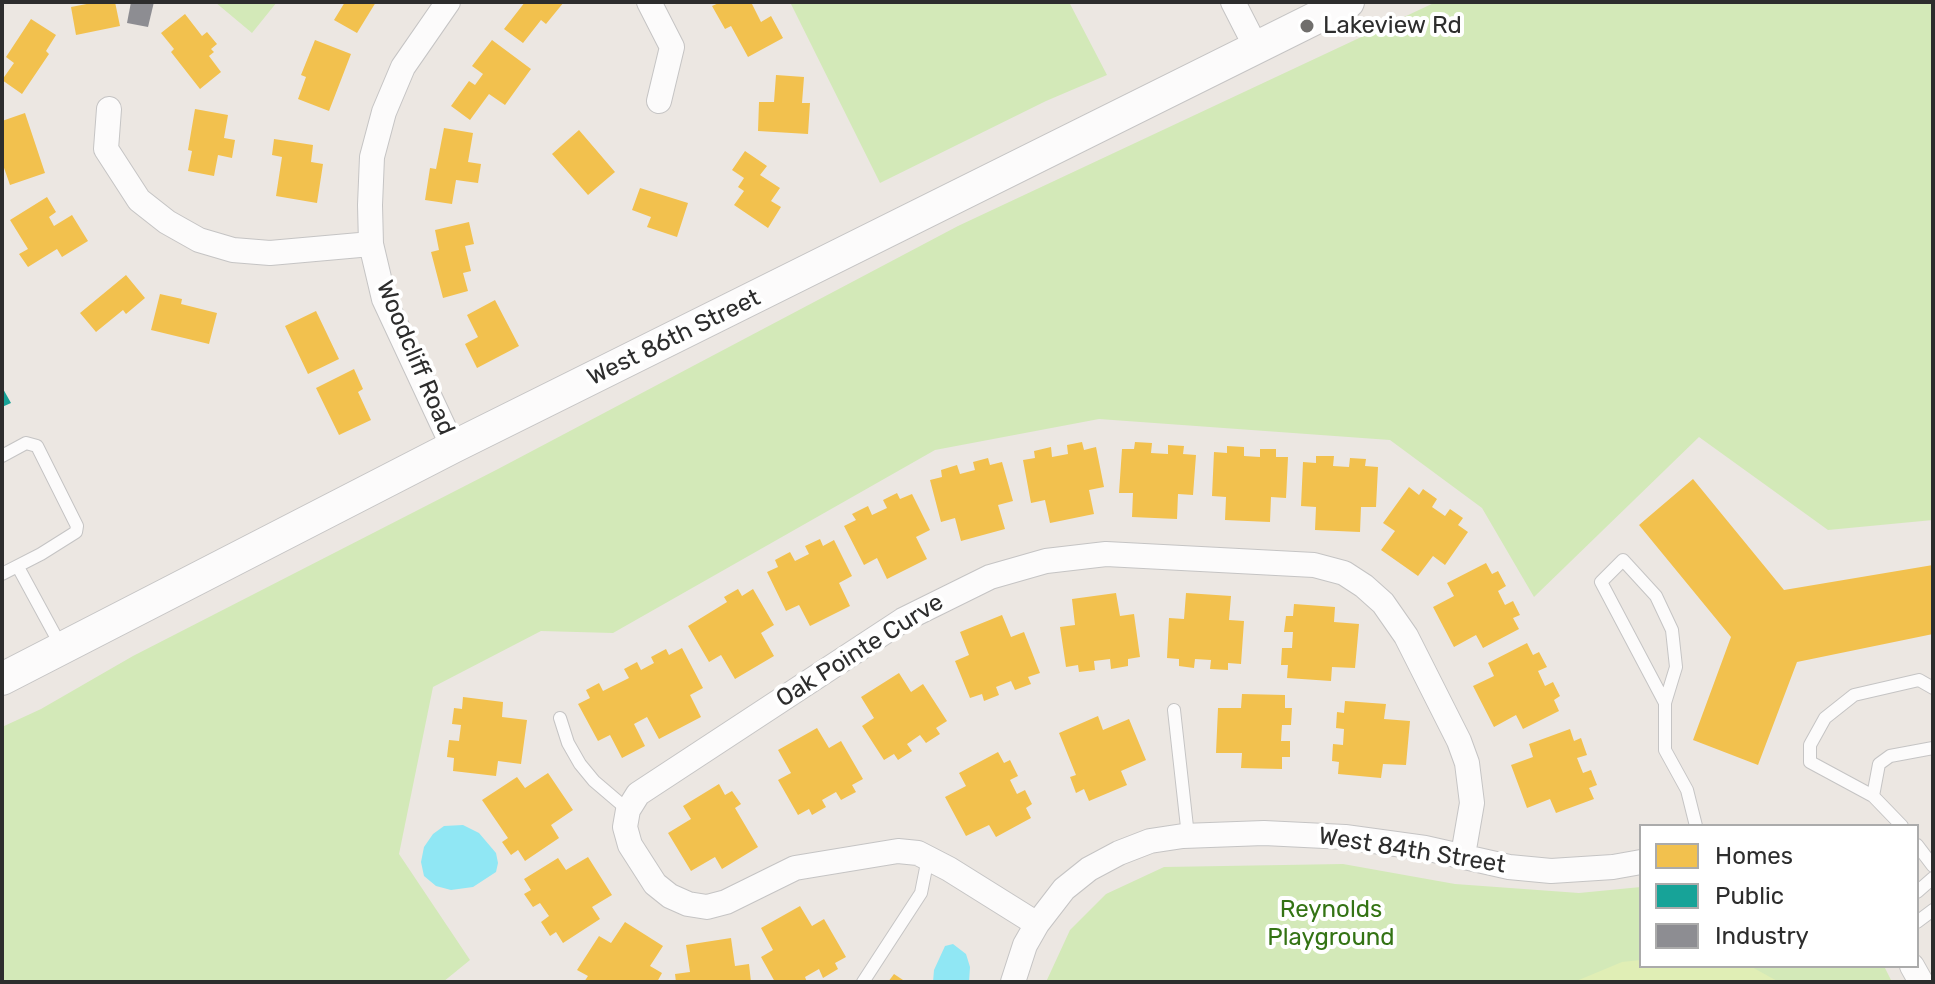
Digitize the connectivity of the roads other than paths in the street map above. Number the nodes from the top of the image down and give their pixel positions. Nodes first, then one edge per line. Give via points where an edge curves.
1 (448, 2) edge
2 (649, 2) edge
3 (1233, 2) edge
4 (1348, 2) edge
5 (1257, 49) junction
6 (659, 101) dead end
7 (109, 109) dead end
8 (371, 244) junction
9 (453, 447) junction
10 (2, 456) edge
11 (18, 567) junction
12 (2, 574) edge
13 (62, 648) junction
14 (2, 679) edge
15 (1933, 688) edge
16 (1665, 703) junction
17 (1174, 710) dead end
18 (560, 718) dead end
19 (1933, 748) edge
20 (1873, 796) junction
21 (628, 810) junction
22 (1696, 824) edge
23 (1900, 824) edge
24 (1188, 836) junction
25 (1919, 848) edge
26 (1463, 855) junction
27 (928, 858) junction
28 (1639, 862) edge
29 (1933, 866) edge
30 (1037, 924) junction
31 (863, 982) edge
32 (1013, 982) edge

1 - 8 street, Woodcliff Road via 403,67 384,112 372,157
2 - 6 street via 672,47
3 - 5 street
4 - 5 street, West 86th Street
5 - 9 street, West 86th Street
7 - 8 street via 106,149 139,200 199,240 270,253
8 - 9 street, Woodcliff Road via 384,299
9 - 13 street, West 86th Street
10 - 11 lane via 26,443 37,446 77,526 76,532
11 - 12 lane
11 - 13 lane
13 - 14 street, West 86th Street
15 - 20 lane via 1919,680 1854,695 1825,718 1810,745 1810,762
16 - 16 lane via 1601,582 1623,560 1656,596 1672,630 1676,667
16 - 22 lane via 1665,750 1687,790
17 - 24 lane
18 - 21 lane via 580,764
19 - 20 lane via 1890,756 1879,764
20 - 23 lane
21 - 26 street, Oak Pointe Curve via 638,794 903,620 990,577 1046,561 1106,554 1314,565 1344,573 1364,586 1406,636 1467,763 1472,803
21 - 27 street via 630,845 655,884 688,904 726,902 795,868 898,851
24 - 26 street, West 84th Street via 1345,837
24 - 30 street, West 84th Street via 1150,841 1089,869 1064,889
25 - 29 lane
26 - 28 street, West 84th Street via 1551,871
27 - 30 street
27 - 31 lane via 921,893
30 - 32 street, West 84th Street

